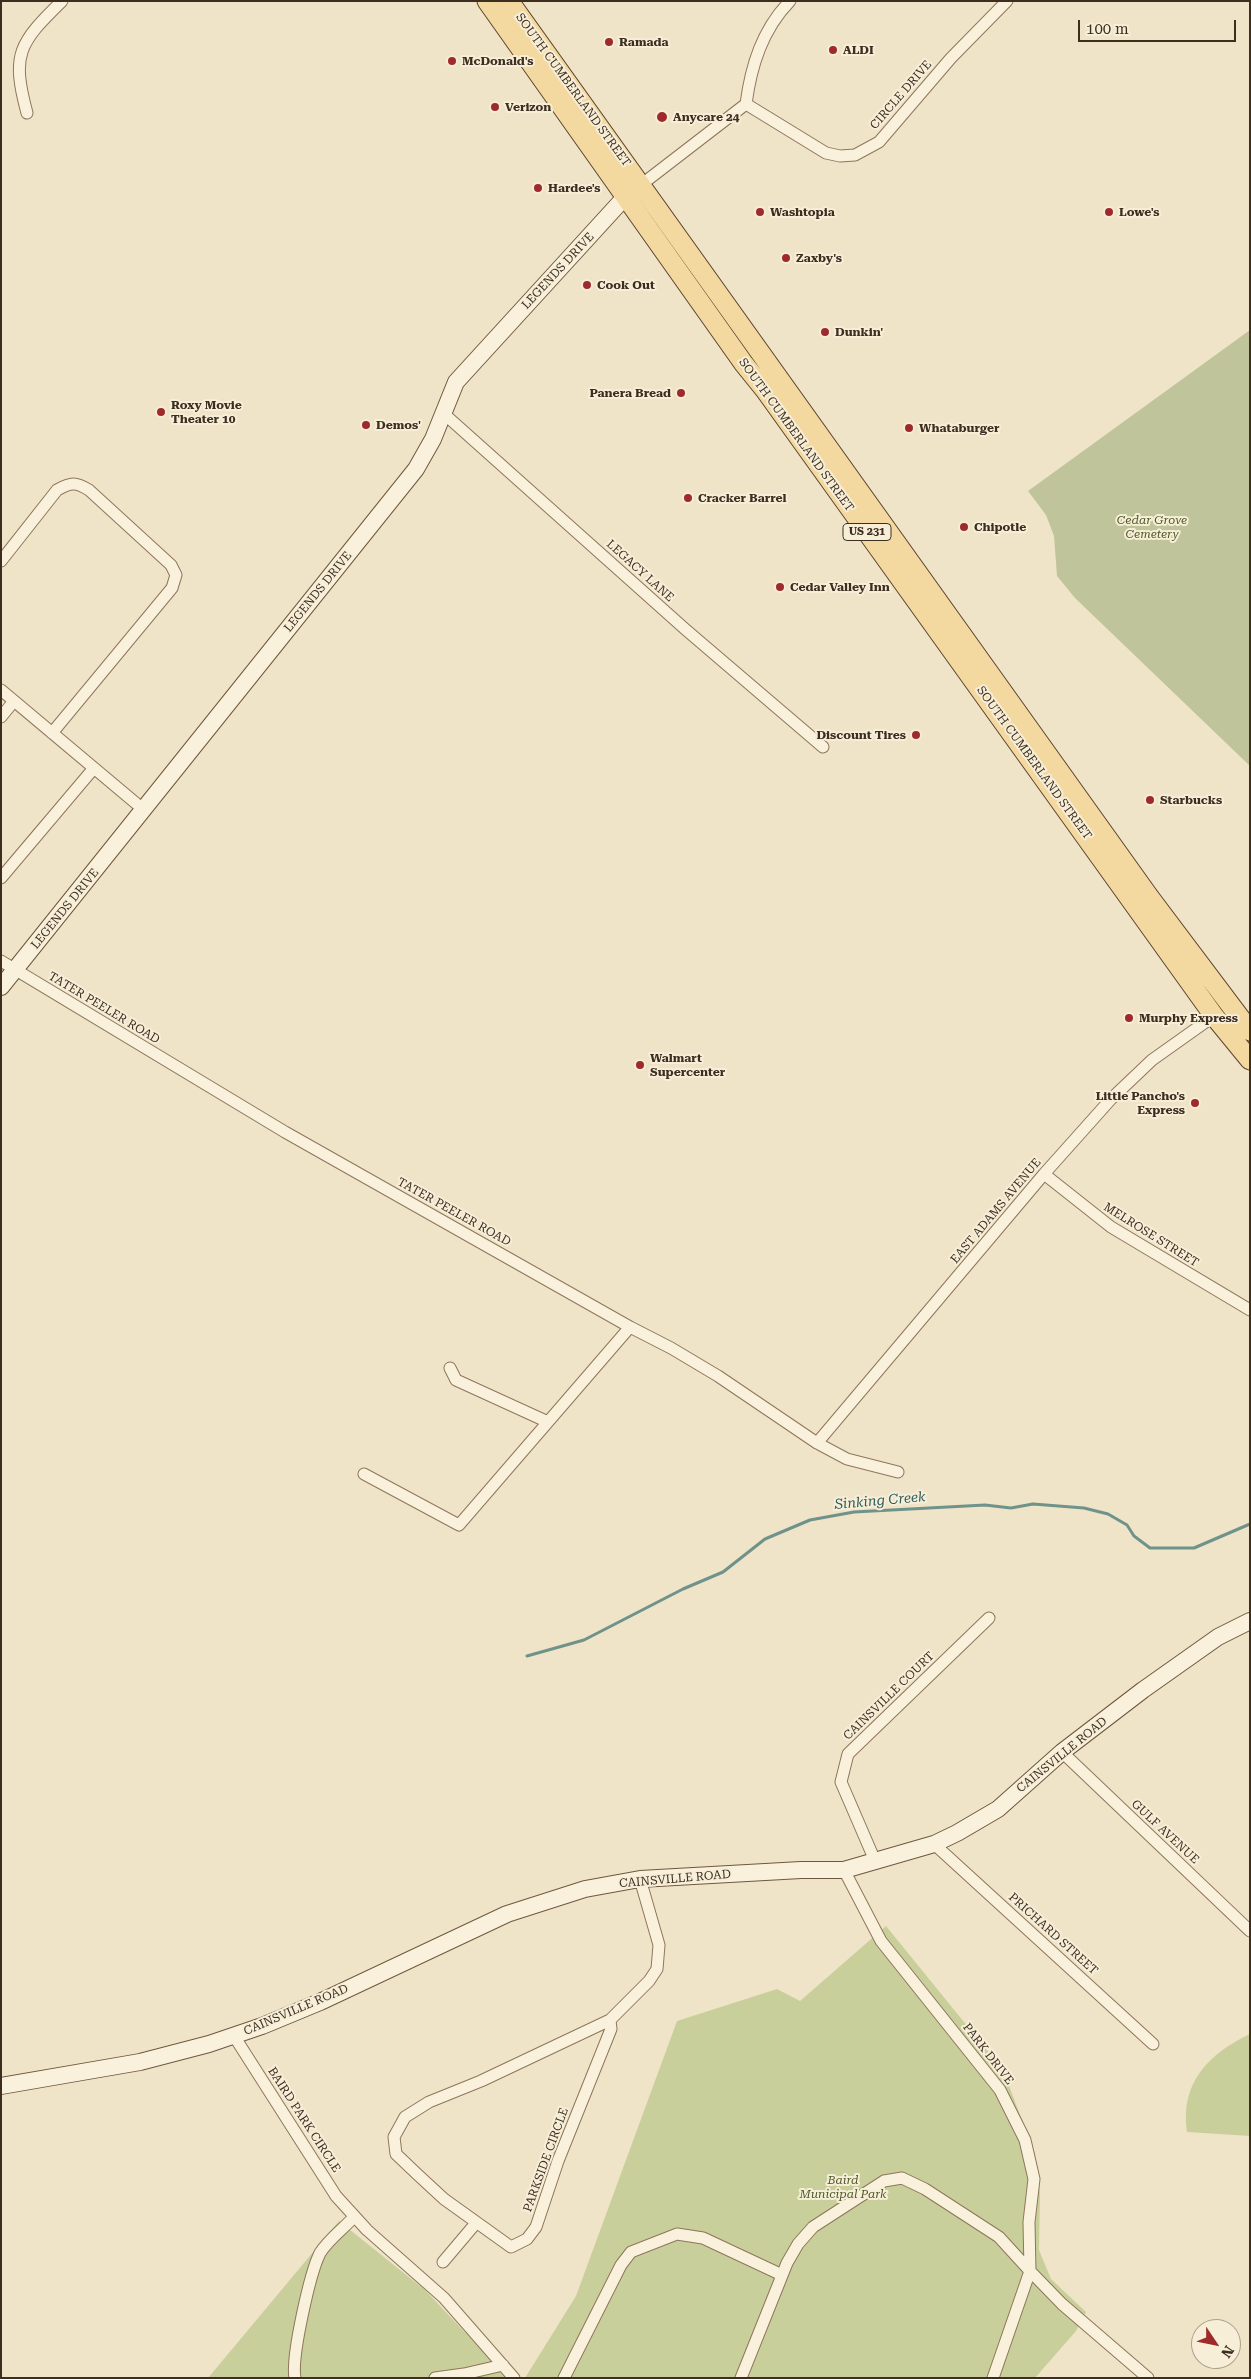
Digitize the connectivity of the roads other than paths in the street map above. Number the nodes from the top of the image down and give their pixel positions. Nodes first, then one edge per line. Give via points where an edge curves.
1 (62, 1) edge
2 (487, 1) edge
3 (509, 1) edge
4 (790, 1) edge
5 (1007, 1) edge
6 (746, 104) junction
7 (27, 113) dead end
8 (642, 184) junction
9 (626, 196) junction
10 (442, 412) junction
11 (1, 562) edge
12 (1, 690) edge
13 (14, 701) junction
14 (1, 717) edge
15 (52, 733) junction
16 (824, 747) dead end
17 (94, 768) junction
18 (144, 810) junction
19 (1, 878) edge
20 (1, 961) edge
21 (16, 970) junction
22 (1, 986) edge
23 (1214, 1016) junction
24 (1250, 1031) edge
25 (1250, 1060) edge
26 (1044, 1174) junction
27 (1250, 1310) edge
28 (630, 1327) junction
29 (450, 1368) dead end
30 (548, 1422) junction
31 (817, 1443) junction
32 (898, 1472) dead end
33 (364, 1474) dead end
34 (990, 1618) dead end
35 (1250, 1621) edge
36 (1062, 1752) junction
37 (934, 1844) junction
38 (876, 1863) junction
39 (844, 1870) junction
40 (640, 1879) junction
41 (1250, 1931) edge
42 (610, 2020) junction
43 (234, 2036) junction
44 (1153, 2044) dead end
45 (1, 2086) edge
46 (354, 2216) junction
47 (476, 2223) junction
48 (443, 2262) dead end
49 (1030, 2271) junction
50 (782, 2275) junction
51 (503, 2365) junction
52 (295, 2378) edge
53 (435, 2378) edge
54 (514, 2378) edge
55 (564, 2378) edge
56 (741, 2378) edge
57 (992, 2378) edge
58 (1148, 2378) edge

1 - 7 street via 30,35 20,54 20,85
2 - 9 main road, SOUTH CUMBERLAND STREET / US 231
3 - 8 main road, SOUTH CUMBERLAND STREET / US 231
4 - 6 street via 775,18 760,44
5 - 6 street, CIRCLE DRIVE via 951,58 879,142 855,155 826,153
6 - 8 street
8 - 9 street
8 - 24 main road, SOUTH CUMBERLAND STREET / US 231 via 1155,904
9 - 10 main road, LEGENDS DRIVE via 456,382
9 - 23 main road, SOUTH CUMBERLAND STREET / US 231
10 - 16 street, LEGACY LANE via 685,630
10 - 18 main road, LEGENDS DRIVE via 433,439 416,469
11 - 15 street via 58,490 68,484 78,484 89,490 171,565 176,575 172,588
12 - 13 street
13 - 14 street
13 - 15 street
15 - 17 street
17 - 18 street
17 - 19 street
18 - 21 main road, LEGENDS DRIVE
20 - 21 street, TATER PEELER ROAD
21 - 22 main road, LEGENDS DRIVE
21 - 28 street, TATER PEELER ROAD via 285,1132
23 - 25 main road, SOUTH CUMBERLAND STREET / US 231
23 - 26 street, EAST ADAMS AVENUE via 1136,1074
26 - 27 street, MELROSE STREET via 1111,1227
26 - 31 street, EAST ADAMS AVENUE
28 - 30 street
28 - 31 street, TATER PEELER ROAD via 718,1376
29 - 30 street via 456,1380
30 - 33 street via 459,1525
31 - 32 street, TATER PEELER ROAD via 848,1459
34 - 38 street, CAINSVILLE COURT via 848,1754 840,1782
35 - 36 main road, CAINSVILLE ROAD via 1189,1656
36 - 37 main road, CAINSVILLE ROAD via 998,1809
36 - 41 street, GULF AVENUE
37 - 38 main road, CAINSVILLE ROAD
37 - 44 street, PRICHARD STREET
38 - 39 main road, CAINSVILLE ROAD
39 - 40 main road, CAINSVILLE ROAD
39 - 49 street, PARK DRIVE via 881,1941 1000,2090 1025,2140 1034,2178 1029,2222
40 - 42 street, PARKSIDE CIRCLE via 659,1944 657,1969
40 - 43 main road, CAINSVILLE ROAD via 585,1889 507,1914 320,2002
42 - 47 street, PARKSIDE CIRCLE via 611,2029 558,2161 536,2227 528,2239 511,2247
42 - 47 street, PARKSIDE CIRCLE via 429,2102 405,2117 394,2137 396,2154 444,2199
43 - 45 main road, CAINSVILLE ROAD via 140,2062
43 - 46 street, BAIRD PARK CIRCLE via 336,2196
46 - 51 street, BAIRD PARK CIRCLE via 444,2298
46 - 52 street via 320,2253 294,2360
47 - 48 street
49 - 50 street via 999,2237 902,2178 884,2181 813,2227 798,2244
49 - 57 street
49 - 58 street via 1062,2304
50 - 55 street via 703,2238 676,2234 631,2252 621,2265
50 - 56 street
51 - 53 street
51 - 54 street, BAIRD PARK CIRCLE

